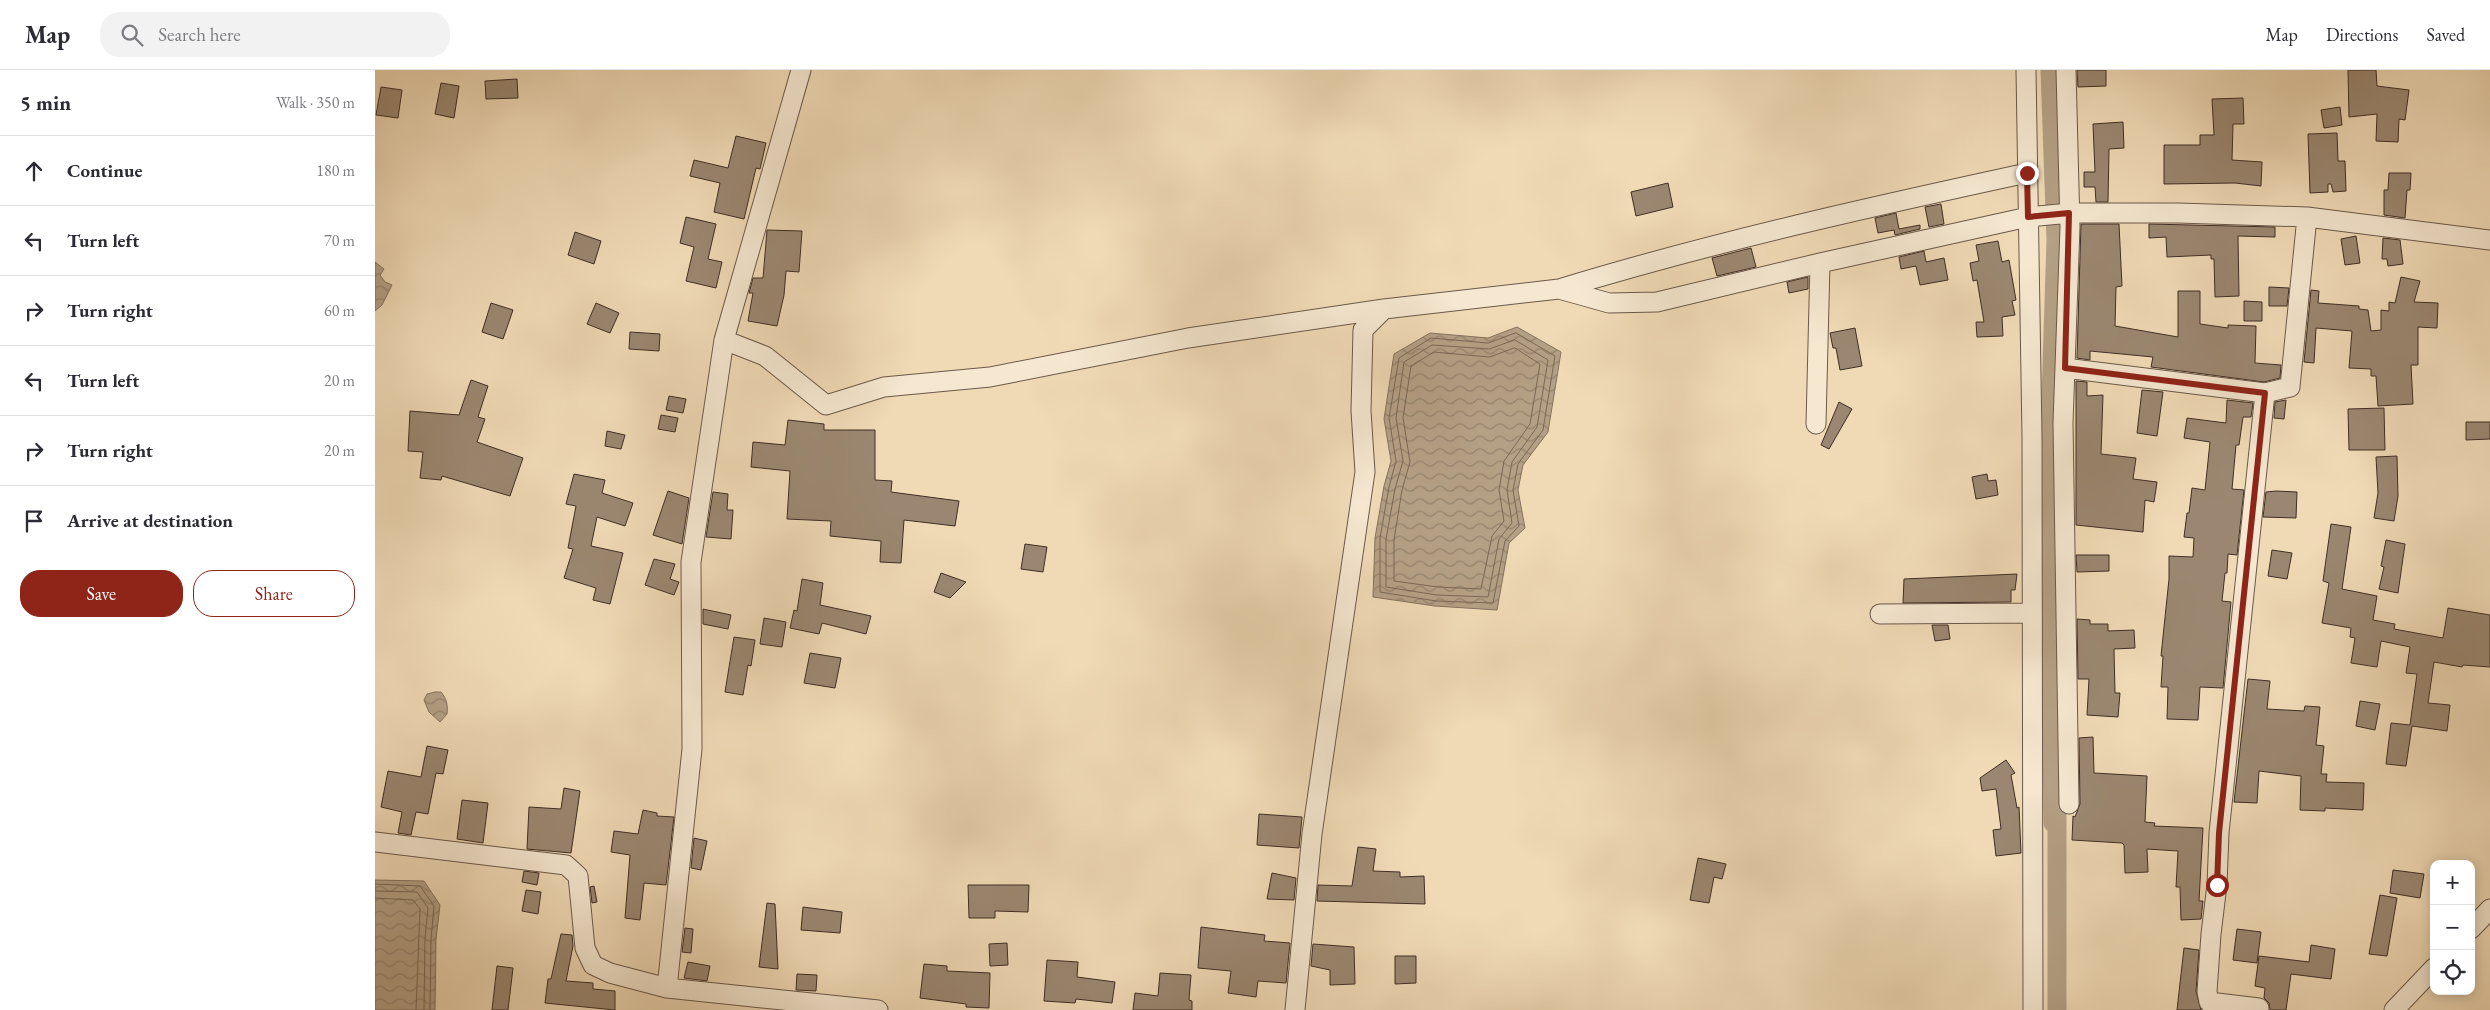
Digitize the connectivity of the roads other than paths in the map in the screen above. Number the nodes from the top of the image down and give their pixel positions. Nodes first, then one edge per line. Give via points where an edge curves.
1 (801, 70) edge
2 (2026, 70) edge
3 (2066, 70) edge
4 (2027, 173) junction
5 (2069, 213) junction
6 (2028, 217) junction
7 (2307, 217) junction
8 (2490, 240) edge
9 (1820, 263) junction
10 (1559, 289) junction
11 (1384, 309) junction
12 (724, 340) junction
13 (2065, 368) junction
14 (2265, 393) junction
15 (1815, 424) dead end
16 (2031, 613) junction
17 (1880, 614) dead end
18 (2069, 804) dead end
19 (375, 842) edge
20 (2490, 909) edge
21 (2475, 924) edge
22 (2430, 972) edge
23 (667, 988) junction
24 (2259, 1008) dead end
25 (878, 1010) edge
26 (1295, 1010) edge
27 (2033, 1010) edge
28 (2394, 1010) edge

1 - 12 street
2 - 4 street
3 - 5 street
4 - 6 street
4 - 10 street via 1774,229
5 - 6 street
5 - 7 street
5 - 13 street
6 - 9 street
6 - 16 street
7 - 8 street
7 - 14 street via 2290,387
9 - 10 street via 1657,302 1609,303
9 - 15 street
10 - 11 street
11 - 12 street via 1188,338 991,377 884,387 826,405 765,356
11 - 26 street via 1363,330 1361,411 1365,472 1311,834
12 - 23 street via 691,562 692,749
13 - 14 street
13 - 18 street via 2063,423
14 - 24 street via 2219,833 2207,992 2209,1002
16 - 17 street
16 - 27 street
19 - 23 street via 566,865 578,876 585,948 593,965 610,973
20 - 21 street
22 - 28 street
23 - 25 street

